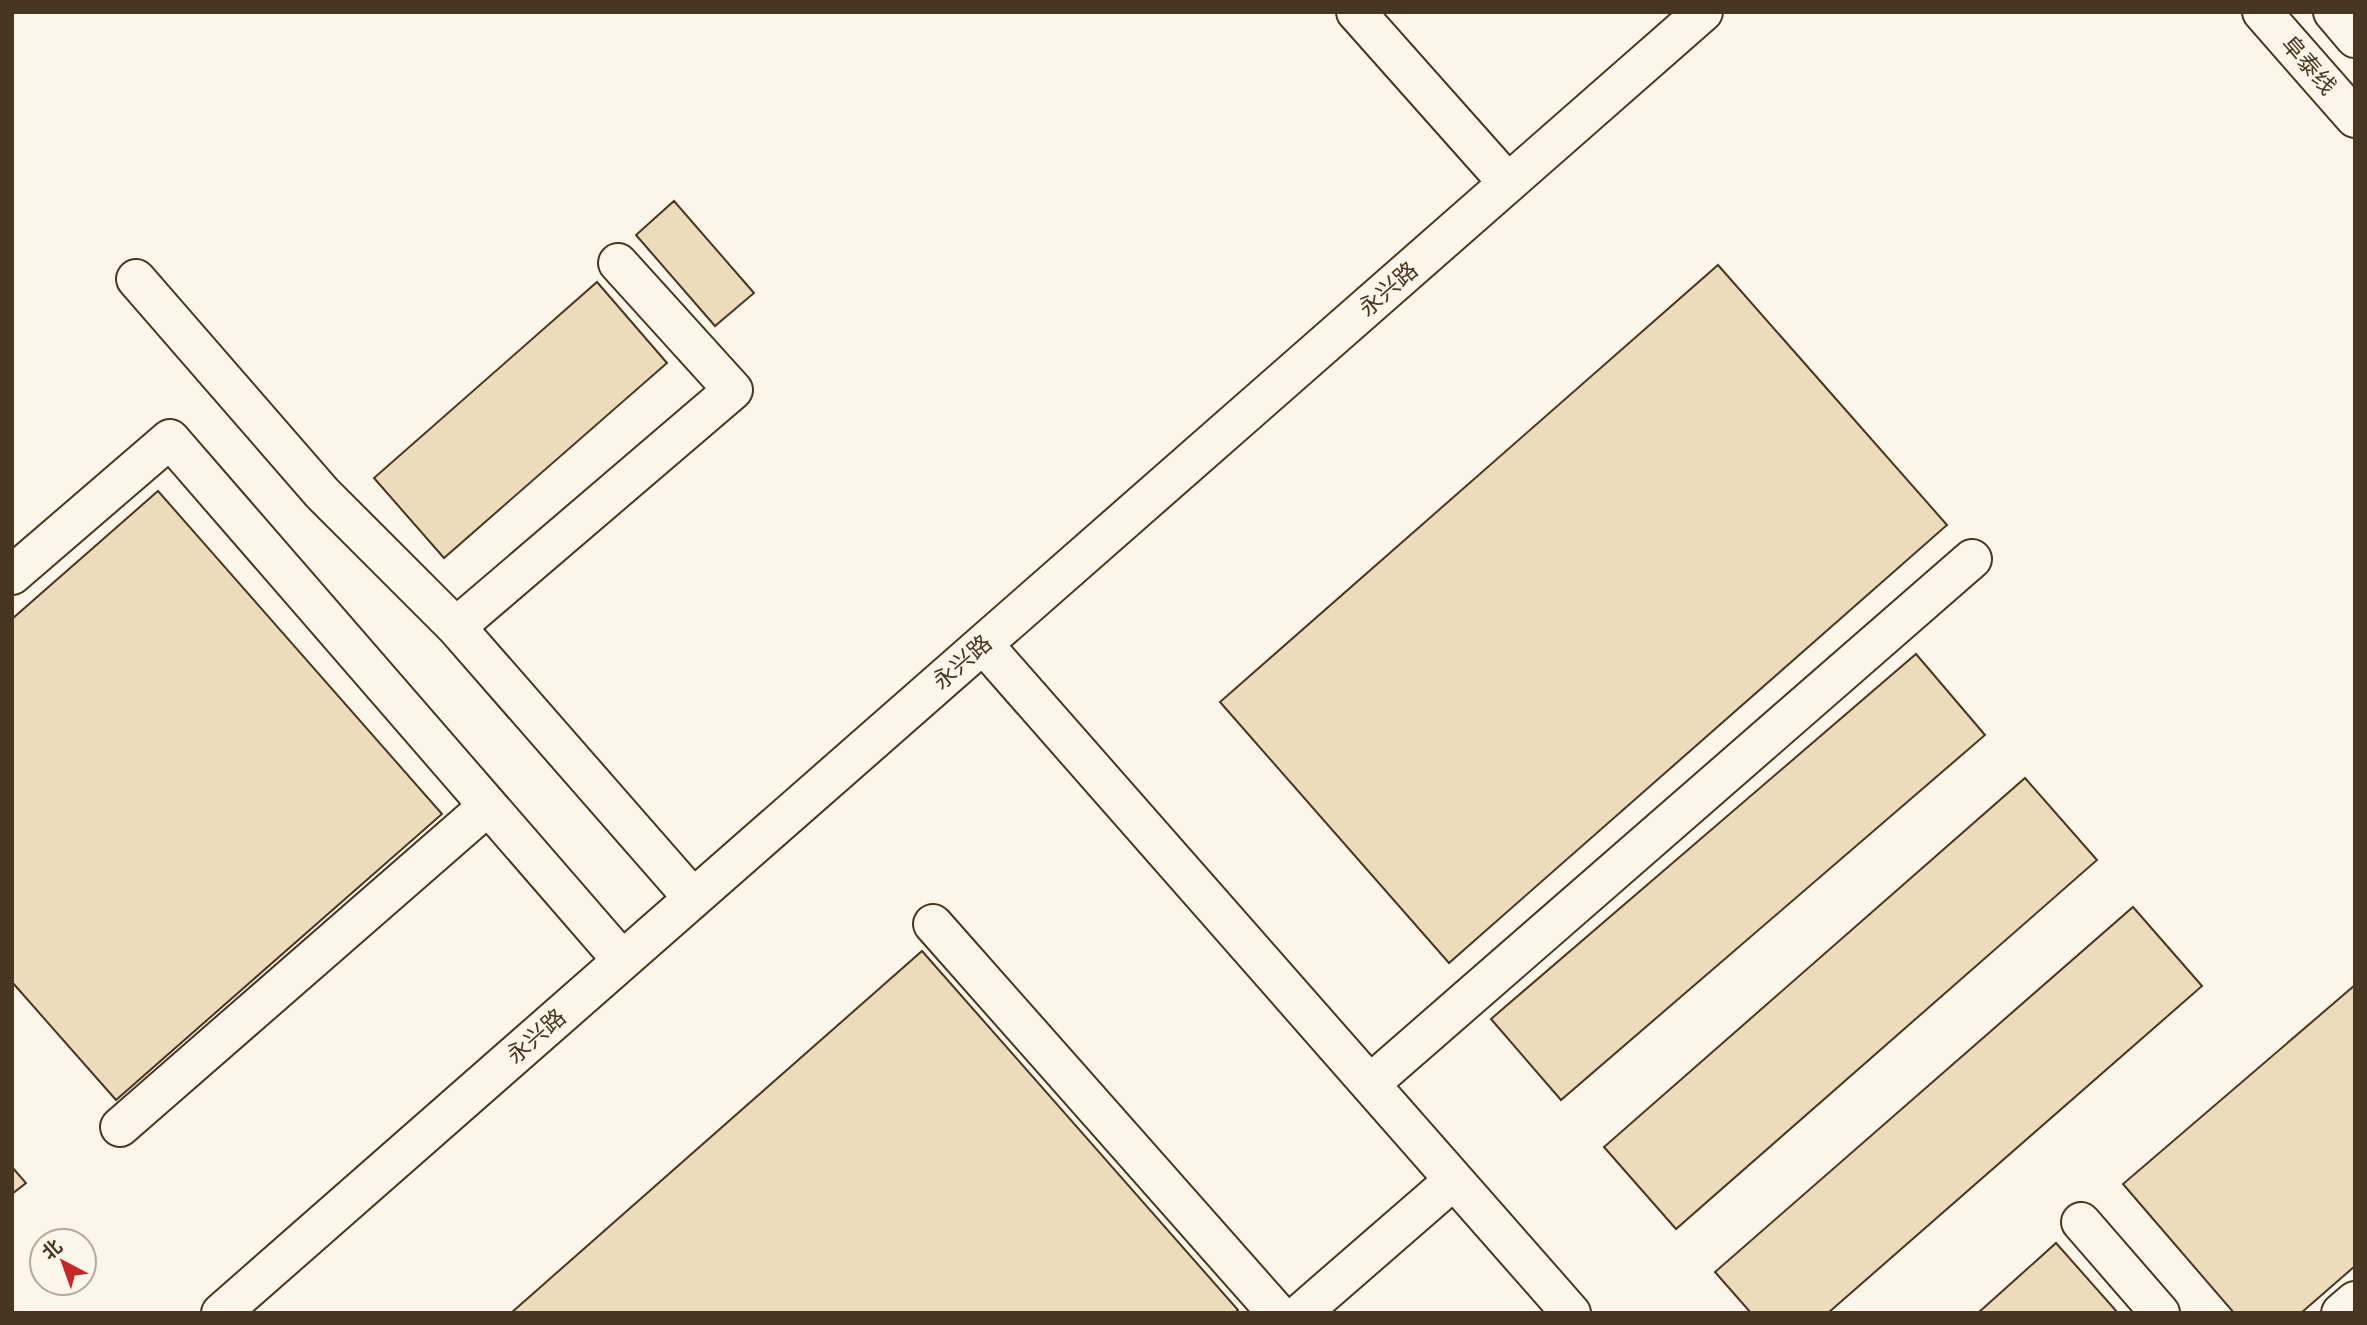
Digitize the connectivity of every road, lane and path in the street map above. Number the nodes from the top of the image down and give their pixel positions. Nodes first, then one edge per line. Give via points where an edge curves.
1 (1356, 12) edge
2 (1703, 12) edge
3 (2262, 12) edge
4 (2333, 12) edge
5 (2355, 37) edge
6 (2355, 118) edge
7 (1508, 183) junction
8 (618, 263) dead end
9 (136, 279) dead end
10 (1972, 559) dead end
11 (12, 575) edge
12 (456, 627) junction
13 (983, 644) junction
14 (488, 806) junction
15 (692, 898) junction
16 (933, 924) dead end
17 (622, 960) junction
18 (1370, 1084) junction
19 (120, 1127) dead end
20 (1454, 1180) junction
21 (2081, 1223) dead end
22 (2355, 1301) edge
23 (220, 1313) edge
24 (1277, 1313) edge
25 (1301, 1313) edge
26 (1571, 1313) edge
27 (2160, 1313) edge
28 (2341, 1313) edge

1 - 7 street
2 - 7 street, 永兴路
3 - 6 street, 阜泰线
4 - 5 street
7 - 13 street, 永兴路
8 - 12 street via 733,390
9 - 12 street via 322,493
10 - 18 street
11 - 14 street via 170,439
12 - 15 street
13 - 15 street, 永兴路
13 - 18 street
14 - 17 street
14 - 19 street
15 - 17 street, 永兴路
16 - 24 street
17 - 23 street, 永兴路
18 - 20 street
20 - 25 street
20 - 26 street
21 - 27 street
22 - 28 street

